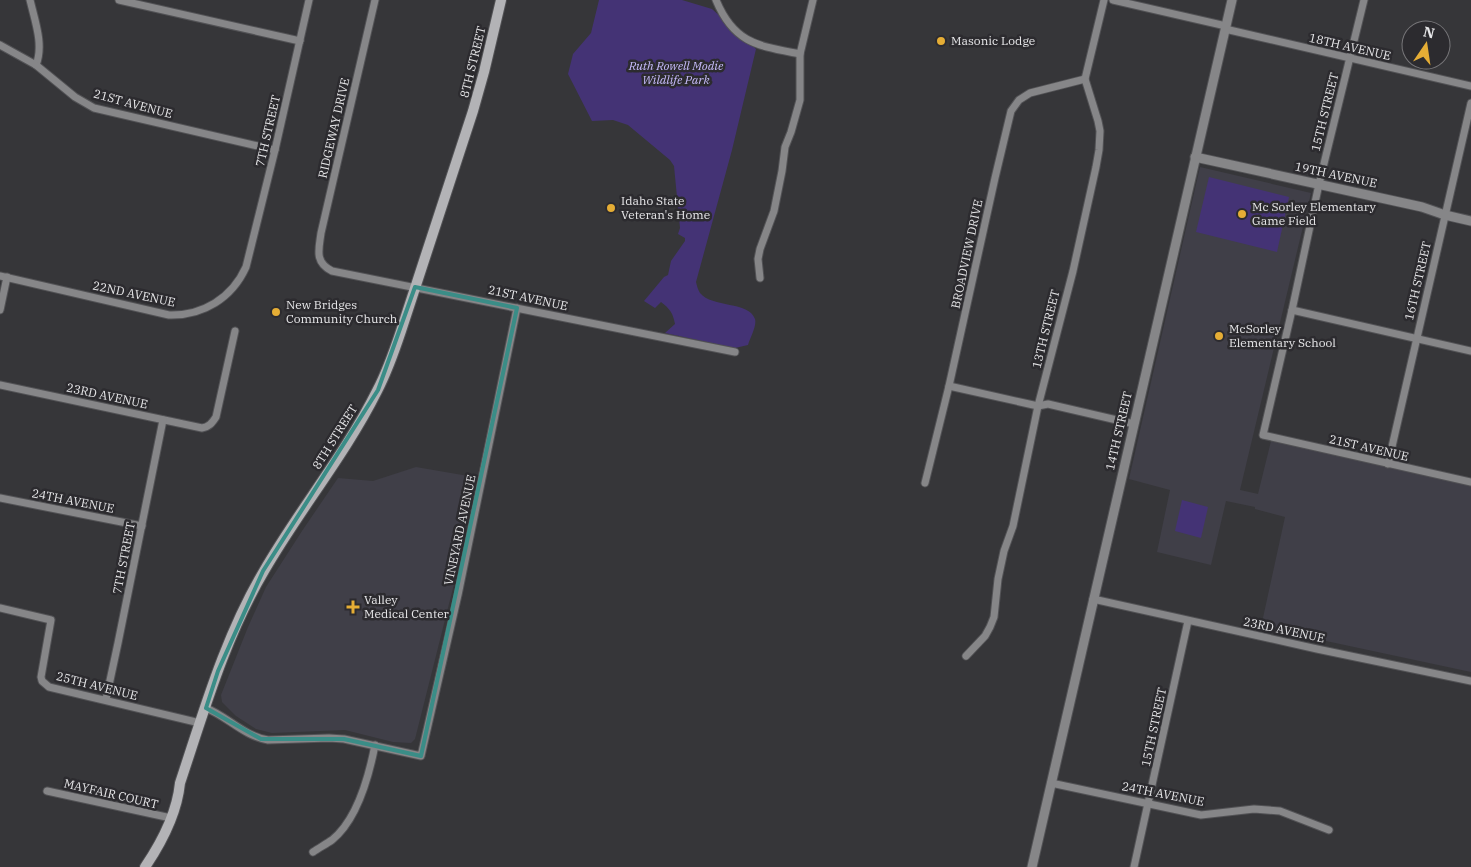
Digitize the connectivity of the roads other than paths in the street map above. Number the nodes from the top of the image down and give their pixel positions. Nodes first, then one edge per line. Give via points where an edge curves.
1 (30, 0) edge
2 (119, 0) edge
3 (309, 0) edge
4 (375, 0) edge
5 (501, 0) edge
6 (716, 0) edge
7 (813, 0) edge
8 (1104, 0) edge
9 (1113, 0) edge
10 (1232, 0) edge
11 (1364, 0) edge
12 (1225, 27) junction
13 (300, 41) junction
14 (0, 45) edge
15 (800, 54) junction
16 (1349, 58) junction
17 (36, 65) junction
18 (1085, 80) junction
19 (1471, 86) edge
20 (1471, 103) edge
21 (275, 150) junction
22 (1195, 157) junction
23 (1319, 184) junction
24 (1445, 215) junction
25 (1471, 221) edge
26 (320, 260) joint
27 (246, 267) joint
28 (3, 277) edge
29 (760, 278) dead end
30 (415, 287) junction
31 (517, 308) junction
32 (0, 310) edge
33 (1292, 310) junction
34 (235, 330) dead end
35 (1416, 338) junction
36 (1471, 351) edge
37 (735, 352) dead end
38 (0, 385) edge
39 (949, 386) junction
40 (1038, 406) junction
41 (162, 420) junction
42 (1134, 424) junction
43 (1262, 435) joint
44 (1388, 464) junction
45 (1471, 482) edge
46 (924, 483) dead end
47 (0, 498) edge
48 (142, 526) junction
49 (1092, 599) junction
50 (0, 608) edge
51 (1188, 620) junction
52 (966, 656) dead end
53 (1471, 681) edge
54 (106, 699) junction
55 (206, 708) junction
56 (200, 723) junction
57 (375, 745) junction
58 (1051, 783) junction
59 (47, 791) dead end
60 (1148, 804) junction
61 (171, 818) junction
62 (1329, 830) dead end
63 (313, 852) dead end
64 (145, 867) edge
65 (1032, 867) edge
66 (1134, 867) edge

1 - 17 street via 38,34 40,56
2 - 13 street
3 - 13 street, 7TH STREET
4 - 26 street, RIDGEWAY DRIVE via 321,233
5 - 30 main road, 8TH STREET via 473,111
6 - 15 street via 727,21 748,40 767,48
7 - 15 street
8 - 18 street
9 - 12 street, 18TH AVENUE
10 - 12 street, 14TH STREET
11 - 16 street, 15TH STREET
12 - 16 street, 18TH AVENUE
12 - 22 street, 14TH STREET
13 - 21 street, 7TH STREET
14 - 17 street, 21ST AVENUE
15 - 29 street via 800,100 785,147 776,204 760,249
16 - 19 street, 18TH AVENUE
16 - 23 street, 15TH STREET
17 - 21 street, 21ST AVENUE via 94,108
18 - 39 street, BROADVIEW DRIVE via 1030,93 1019,100 1012,111
18 - 40 street, 13TH STREET via 1098,121 1100,150
20 - 24 street, 16TH STREET
21 - 27 street, 7TH STREET
22 - 23 street, 19TH AVENUE
22 - 42 street, 14TH STREET
23 - 24 street, 19TH AVENUE
23 - 33 street, 15TH STREET
24 - 25 street, 19TH AVENUE
24 - 35 street, 16TH STREET
26 - 30 street, 21ST AVENUE via 332,271
27 - 28 street, 22ND AVENUE via 239,281 224,297 198,312 179,315
28 - 32 street
30 - 31 street, 21ST AVENUE
30 - 55 main road, 8TH STREET via 396,348 378,390 257,584 227,648
31 - 37 street, 21ST AVENUE
31 - 57 street, VINEYARD AVENUE via 458,596 421,756
33 - 35 street
33 - 43 street, 15TH STREET
34 - 41 street, 23RD AVENUE via 216,417 209,426 202,428
35 - 36 street
35 - 44 street, 16TH STREET
38 - 41 street, 23RD AVENUE
39 - 40 street
39 - 46 street, BROADVIEW DRIVE
40 - 42 street via 1048,404
40 - 52 street, 13TH STREET via 1013,526 998,579 994,617 985,636
41 - 48 street, 7TH STREET
42 - 49 street, 14TH STREET
43 - 44 street, 21ST AVENUE
44 - 45 street, 21ST AVENUE
47 - 48 street, 24TH AVENUE
48 - 54 street, 7TH STREET
49 - 51 street, 23RD AVENUE
49 - 58 street, 14TH STREET
50 - 54 street, 25TH AVENUE via 51,620 42,682 49,687
51 - 53 street, 23RD AVENUE
51 - 60 street, 15TH STREET
54 - 56 street, 25TH AVENUE
55 - 56 main road, 8TH STREET
55 - 57 street via 261,739 337,738
56 - 61 main road, 8TH STREET
57 - 63 street via 352,815 333,839
58 - 60 street, 24TH AVENUE
58 - 65 street, 14TH STREET
59 - 61 street, MAYFAIR COURT
60 - 62 street, 24TH AVENUE via 1201,815 1254,809 1280,811
60 - 66 street, 15TH STREET
61 - 64 main road, 8TH STREET

